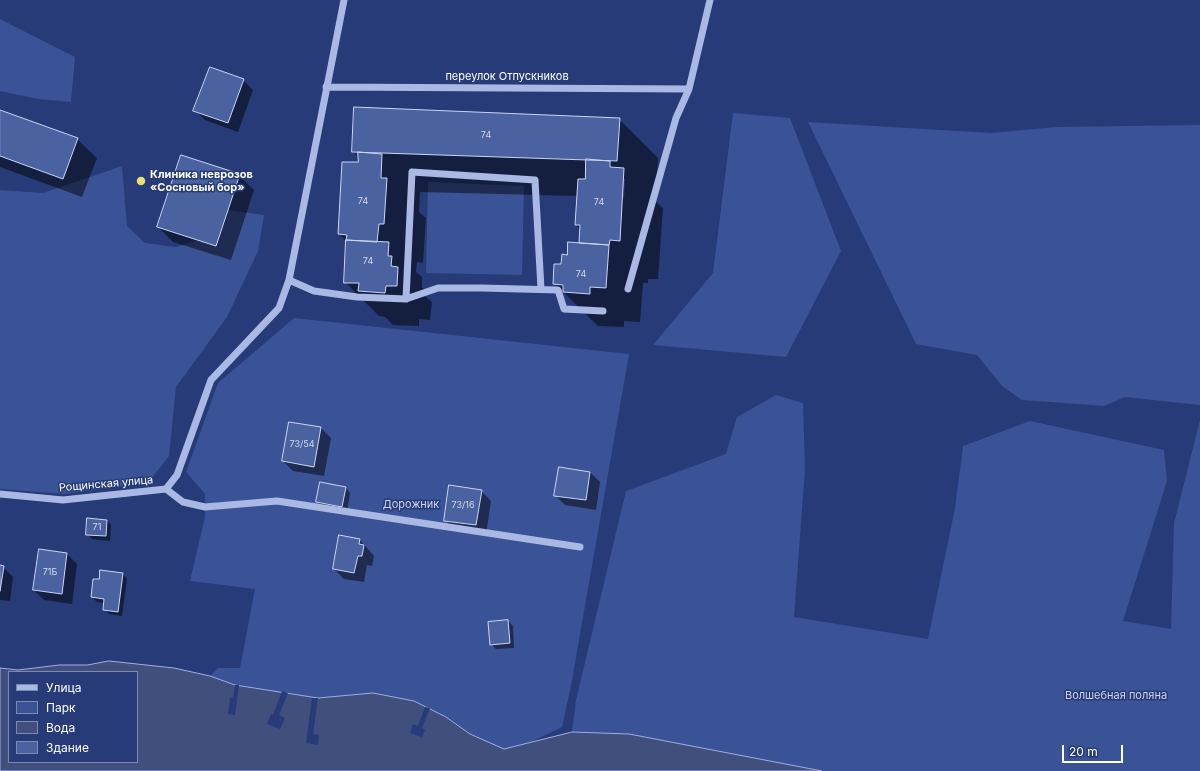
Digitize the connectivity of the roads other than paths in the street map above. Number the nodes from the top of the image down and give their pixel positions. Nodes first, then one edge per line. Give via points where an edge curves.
1 (344, 0) edge
2 (710, 0) edge
3 (326, 88) junction
4 (689, 89) junction
5 (288, 280) junction
6 (541, 289) junction
7 (628, 289) dead end
8 (406, 299) junction
9 (603, 311) dead end
10 (166, 489) junction
11 (0, 494) edge
12 (580, 547) dead end

1 - 3 street
2 - 4 street
3 - 4 street, переулок Отпускников
3 - 5 street
4 - 7 street via 676,118
5 - 8 street via 314,291
5 - 10 street via 279,308 211,380 177,476
6 - 8 street via 438,288
6 - 8 street via 535,180 412,172
6 - 9 street via 558,290 564,309
10 - 11 street, Рощинская улица via 63,500
10 - 12 street via 183,502 205,507 277,501

